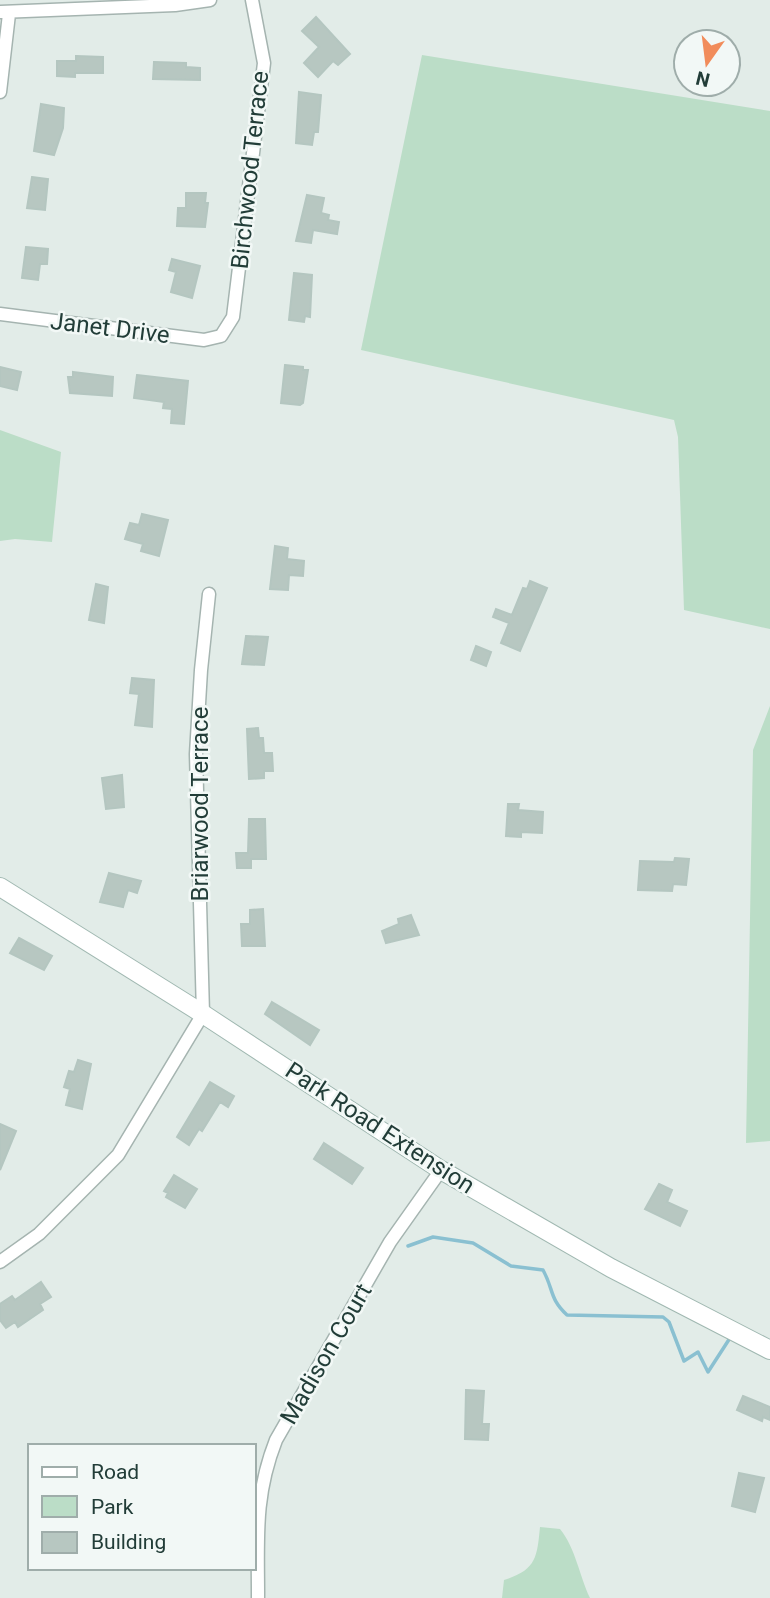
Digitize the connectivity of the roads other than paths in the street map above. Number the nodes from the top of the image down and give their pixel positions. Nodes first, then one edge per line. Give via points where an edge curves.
1 (210, 0) edge
2 (252, 0) edge
3 (175, 3) edge
4 (5, 13) edge
5 (0, 92) edge
6 (0, 314) edge
7 (221, 336) joint
8 (209, 594) dead end
9 (0, 887) edge
10 (203, 1014) junction
11 (441, 1170) junction
12 (0, 1262) edge
13 (770, 1350) edge
14 (257, 1598) edge

1 - 3 street
2 - 7 street, Birchwood Terrace via 264,63 233,317
3 - 4 street
4 - 5 street
6 - 7 street, Janet Drive via 204,340
8 - 10 street, Briarwood Terrace via 196,754
9 - 10 street, Park Road Extension
10 - 11 street, Park Road Extension
10 - 12 street via 118,1154 39,1234
11 - 13 street, Park Road Extension via 611,1268
11 - 14 street, Madison Court via 390,1242 276,1440 258,1502

